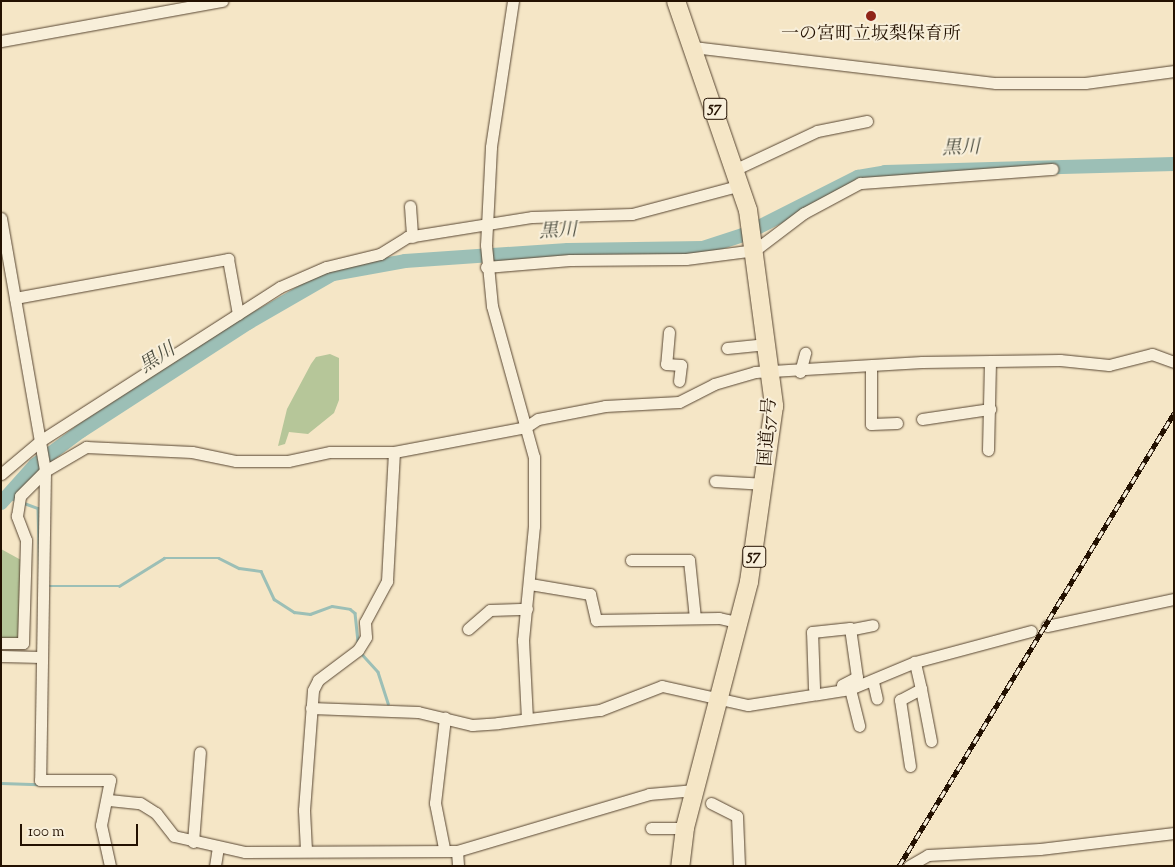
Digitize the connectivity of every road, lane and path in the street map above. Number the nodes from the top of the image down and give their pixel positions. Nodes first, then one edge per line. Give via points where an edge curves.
1 (222, 1) edge
2 (513, 1) edge
3 (676, 1) edge
4 (1, 41) edge
5 (693, 46) junction
6 (1174, 71) edge
7 (867, 121) dead end
8 (1052, 169) dead end
9 (738, 177) junction
10 (408, 211) dead end
11 (1, 218) edge
12 (486, 227) junction
13 (412, 237) junction
14 (754, 246) junction
15 (486, 267) junction
16 (15, 298) junction
17 (238, 314) junction
18 (669, 332) dead end
19 (767, 344) junction
20 (727, 348) dead end
21 (805, 352) dead end
22 (990, 362) junction
23 (1174, 362) edge
24 (871, 367) junction
25 (800, 372) junction
26 (770, 373) junction
27 (679, 381) dead end
28 (990, 409) junction
29 (922, 419) dead end
30 (897, 422) dead end
31 (526, 427) junction
32 (40, 440) junction
33 (988, 450) dead end
34 (394, 452) junction
35 (45, 471) junction
36 (1, 474) edge
37 (715, 481) dead end
38 (765, 484) junction
39 (632, 560) dead end
40 (530, 584) junction
41 (1174, 599) edge
42 (526, 609) junction
43 (695, 618) junction
44 (740, 623) junction
45 (873, 625) dead end
46 (1047, 626) dead end
47 (468, 629) dead end
48 (853, 629) junction
49 (1030, 631) dead end
50 (1, 643) edge
51 (1, 656) edge
52 (41, 657) junction
53 (915, 662) junction
54 (873, 682) junction
55 (814, 688) junction
56 (850, 689) junction
57 (921, 689) junction
58 (720, 696) junction
59 (877, 699) dead end
60 (760, 701) junction
61 (311, 708) junction
62 (445, 718) junction
63 (527, 718) junction
64 (858, 726) dead end
65 (931, 741) dead end
66 (200, 752) dead end
67 (910, 766) dead end
68 (695, 790) junction
69 (109, 800) junction
70 (711, 803) dead end
71 (651, 828) dead end
72 (685, 828) junction
73 (1174, 833) edge
74 (193, 842) junction
75 (218, 848) junction
76 (444, 848) junction
77 (306, 850) junction
78 (457, 850) junction
79 (110, 866) edge
80 (215, 866) edge
81 (458, 866) edge
82 (680, 866) edge
83 (739, 866) edge
84 (909, 866) edge

1 - 4 street
2 - 12 street via 491,147
3 - 5 highway, 国道57号 / 57
5 - 6 street via 996,83 1085,83
5 - 9 highway, 国道57号 / 57
7 - 9 street via 817,131
8 - 14 street via 860,183 804,213
9 - 12 street via 632,214 532,217
9 - 14 highway, 国道57号 / 57
10 - 13 street
11 - 16 street
12 - 13 street
12 - 15 street
13 - 17 street via 380,254 326,267 280,287
14 - 15 street via 686,260 570,260
14 - 19 highway, 国道57号 / 57
15 - 31 street via 492,306
16 - 17 street via 228,259
16 - 32 street
17 - 32 street
18 - 27 street via 666,364 681,366
19 - 20 street
19 - 26 highway, 国道57号 / 57
21 - 25 street
22 - 23 street via 1109,365 1152,354
22 - 24 street
22 - 28 street
24 - 25 street
24 - 30 street via 871,424
25 - 26 street
26 - 31 street via 722,382 679,402 605,406 538,419
26 - 38 highway, 国道57号 / 57 via 774,412
28 - 29 street
28 - 33 street
31 - 34 street
31 - 40 street via 534,456 535,489
32 - 35 street
32 - 36 street
34 - 35 street via 330,452 288,461 236,461 192,452 86,447
34 - 61 street via 387,582 365,622 366,637 358,650 318,680
35 - 50 street via 20,496 17,516 26,540 23,643
35 - 52 street
37 - 38 street
38 - 44 highway, 国道57号 / 57
39 - 43 street via 689,560
40 - 42 street
40 - 43 street via 590,594 596,620
41 - 46 street
42 - 47 street via 490,610
42 - 63 street
43 - 44 street
44 - 58 highway, 国道57号 / 57
45 - 48 street
48 - 55 street via 857,677 852,683
48 - 55 street via 812,632
49 - 53 street
51 - 52 street
52 - 69 street via 40,780 110,780
53 - 54 street
53 - 57 street
54 - 56 street
54 - 59 street
55 - 60 street
56 - 60 street
56 - 64 street
57 - 65 street
57 - 67 street via 900,700
58 - 60 street via 729,704
58 - 63 street via 662,686 600,710
58 - 68 highway, 国道57号 / 57
61 - 62 street via 418,712
61 - 77 street via 304,810
62 - 63 street via 472,725
62 - 76 street via 436,763 435,803
66 - 74 street
68 - 72 highway, 国道57号 / 57
68 - 78 street via 649,794
69 - 74 street via 140,803 156,813 174,836
69 - 79 street via 100,825
70 - 83 street via 737,816
71 - 72 street
72 - 82 highway, 国道57号 / 57
73 - 84 street via 1040,849 928,855
74 - 75 street
75 - 77 street via 276,854
75 - 80 street
76 - 77 street
76 - 78 street
78 - 81 street

